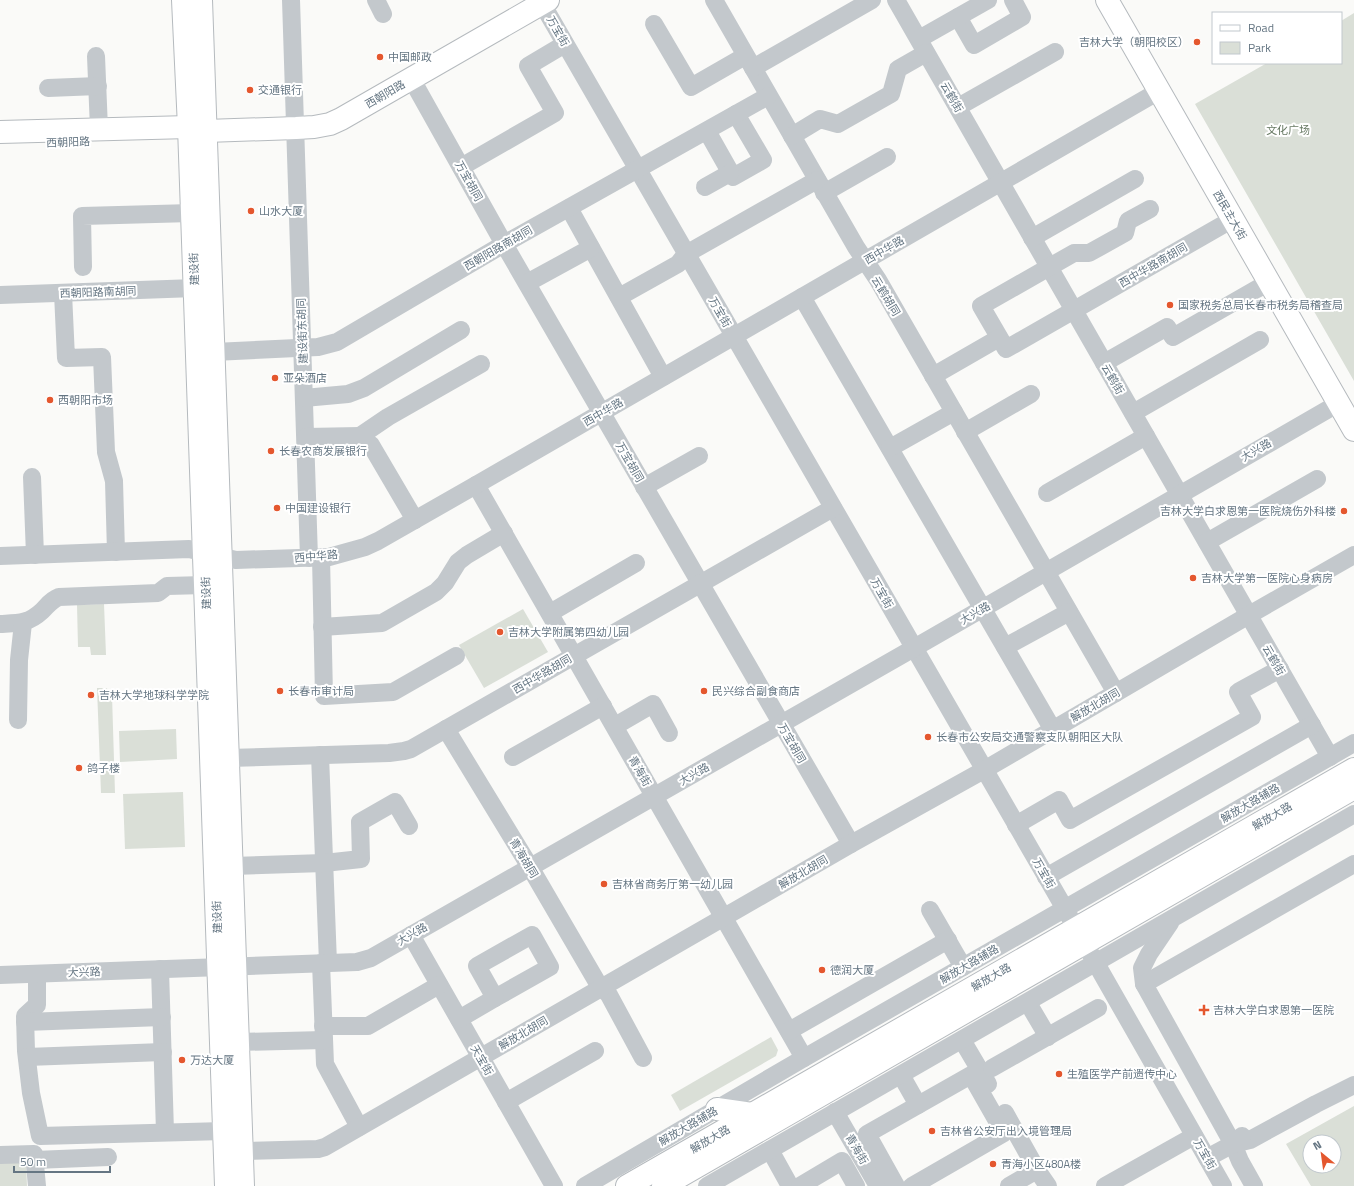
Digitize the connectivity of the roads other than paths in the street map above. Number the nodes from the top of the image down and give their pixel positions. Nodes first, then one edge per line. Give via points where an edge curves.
1 (183, 0) edge
2 (201, 0) edge
3 (291, 0) edge
4 (714, 0) edge
5 (872, 0) edge
6 (896, 0) edge
7 (988, 0) edge
8 (1013, 0) edge
9 (1107, 0) edge
10 (543, 1) edge
11 (958, 17) junction
12 (654, 24) dead end
13 (565, 44) junction
14 (922, 46) junction
15 (1055, 52) dead end
16 (96, 56) dead end
17 (749, 62) junction
18 (412, 78) junction
19 (98, 86) junction
20 (48, 88) dead end
21 (1159, 91) junction
22 (768, 96) junction
23 (958, 107) junction
24 (736, 114) junction
25 (296, 128) junction
26 (99, 129) junction
27 (707, 131) junction
28 (0, 132) edge
29 (195, 132) junction
30 (792, 136) junction
31 (0, 144) edge
32 (887, 158) dead end
33 (461, 167) junction
34 (638, 170) junction
35 (730, 173) junction
36 (1135, 179) dead end
37 (1001, 182) junction
38 (705, 187) dead end
39 (821, 187) junction
40 (568, 208) junction
41 (1150, 209) dead end
42 (192, 213) junction
43 (1233, 219) junction
44 (1032, 238) junction
45 (504, 244) junction
46 (591, 248) junction
47 (686, 254) junction
48 (865, 261) junction
49 (83, 267) dead end
50 (1049, 267) junction
51 (1269, 282) junction
52 (527, 283) junction
53 (195, 288) junction
54 (63, 293) junction
55 (0, 296) edge
56 (619, 297) junction
57 (802, 297) junction
58 (1074, 310) junction
59 (461, 330) dead end
60 (734, 336) junction
61 (999, 338) junction
62 (1260, 340) dead end
63 (303, 348) junction
64 (214, 352) junction
65 (1104, 363) junction
66 (481, 364) dead end
67 (933, 376) junction
68 (663, 377) junction
69 (1031, 394) dead end
70 (304, 398) junction
71 (1339, 403) junction
72 (954, 412) junction
73 (602, 413) junction
74 (1133, 413) junction
75 (1354, 430) edge
76 (965, 432) junction
77 (360, 436) junction
78 (1146, 436) junction
79 (306, 437) junction
80 (890, 448) junction
81 (699, 456) dead end
82 (32, 477) dead end
83 (1317, 479) dead end
84 (476, 485) junction
85 (644, 487) junction
86 (1046, 493) dead end
87 (1179, 494) junction
88 (833, 508) junction
89 (415, 520) junction
90 (504, 533) junction
91 (1207, 542) junction
92 (116, 552) junction
93 (1354, 554) edge
94 (35, 555) junction
95 (212, 555) junction
96 (0, 556) edge
97 (315, 557) junction
98 (636, 563) dead end
99 (1046, 571) junction
100 (700, 584) junction
101 (205, 585) junction
102 (983, 608) junction
103 (550, 612) junction
104 (1069, 612) junction
105 (1248, 615) junction
106 (23, 623) junction
107 (0, 624) edge
108 (322, 627) junction
109 (1005, 647) junction
110 (914, 648) junction
111 (456, 656) dead end
112 (574, 656) junction
113 (1280, 669) junction
114 (1116, 693) junction
115 (603, 706) junction
116 (18, 720) dead end
117 (781, 724) junction
118 (615, 726) junction
119 (1312, 726) junction
120 (446, 729) junction
121 (1052, 730) junction
122 (670, 733) dead end
123 (1354, 743) edge
124 (320, 756) junction
125 (513, 757) dead end
126 (1330, 757) junction
127 (228, 758) junction
128 (1354, 768) edge
129 (984, 770) junction
130 (1354, 788) edge
131 (654, 796) junction
132 (1354, 814) edge
133 (1016, 825) junction
134 (409, 826) dead end
135 (851, 844) junction
136 (324, 863) junction
137 (1354, 864) edge
138 (232, 866) junction
139 (530, 867) junction
140 (1046, 877) junction
141 (1065, 909) junction
142 (930, 910) dead end
143 (724, 918) junction
144 (1172, 920) junction
145 (411, 935) junction
146 (1080, 936) junction
147 (948, 940) junction
148 (324, 963) junction
149 (1096, 964) junction
150 (227, 967) junction
151 (963, 967) junction
152 (160, 969) junction
153 (37, 974) junction
154 (0, 975) edge
155 (1144, 984) junction
156 (439, 985) junction
157 (602, 988) junction
158 (495, 998) dead end
159 (1028, 1003) junction
160 (1098, 1008) dead end
161 (162, 1017) junction
162 (459, 1019) junction
163 (25, 1022) junction
164 (789, 1032) junction
165 (324, 1033) junction
166 (1048, 1036) junction
167 (962, 1040) junction
168 (238, 1042) junction
169 (595, 1051) dead end
170 (163, 1052) junction
171 (27, 1057) junction
172 (481, 1057) junction
173 (643, 1058) dead end
174 (804, 1058) junction
175 (992, 1068) dead end
176 (901, 1075) junction
177 (1354, 1076) edge
178 (1354, 1085) edge
179 (506, 1102) junction
180 (918, 1105) junction
181 (717, 1109) junction
182 (836, 1112) junction
183 (752, 1114) junction
184 (359, 1127) junction
185 (224, 1131) junction
186 (165, 1132) junction
187 (1194, 1136) junction
188 (1233, 1144) junction
189 (770, 1150) junction
190 (242, 1151) junction
191 (0, 1155) edge
192 (108, 1157) dead end
193 (1207, 1158) junction
194 (35, 1160) junction
195 (1037, 1170) junction
196 (37, 1186) edge
197 (226, 1186) edge
198 (243, 1186) edge
199 (554, 1186) edge
200 (585, 1186) edge
201 (627, 1186) edge
202 (663, 1186) edge
203 (707, 1186) edge
204 (790, 1186) edge
205 (800, 1186) edge
206 (856, 1186) edge
207 (878, 1186) edge
208 (896, 1186) edge
209 (912, 1186) edge
210 (1009, 1186) edge
211 (1048, 1186) edge
212 (1105, 1186) edge
213 (1223, 1186) edge
214 (1254, 1186) edge

1 - 29 main road, 建设街
2 - 29 main road, 建设街
3 - 25 street, 建设街东胡同
4 - 17 street, 云鹤胡同
5 - 17 street
6 - 14 street, 云鹤街
7 - 11 street
8 - 11 street via 1022,17 974,45
9 - 21 main road, 西民主大街
10 - 13 street, 万宝街
10 - 18 main road, 西朝阳路
11 - 14 street
12 - 17 street via 691,87
13 - 33 street via 528,66 555,113
13 - 34 street, 万宝街
14 - 23 street, 云鹤街
14 - 30 street via 898,69 891,94 838,124 820,119
15 - 23 street
16 - 19 street
17 - 22 street, 云鹤胡同
18 - 25 main road, 西朝阳路 via 330,124
18 - 33 street, 万宝胡同
19 - 20 street
19 - 26 street
21 - 37 street, 西中华路
21 - 43 main road, 西民主大街
22 - 24 street, 西朝阳路南胡同
22 - 30 street, 云鹤胡同
23 - 37 street, 云鹤街
24 - 27 street, 西朝阳路南胡同
24 - 35 street via 763,160 733,177
25 - 29 main road, 西朝阳路
25 - 63 street, 建设街东胡同
26 - 28 main road, 西朝阳路
26 - 29 main road, 西朝阳路
27 - 34 street, 西朝阳路南胡同
27 - 35 street
29 - 31 main road, 西朝阳路
29 - 42 main road, 建设街
29 - 64 main road, 建设街
30 - 39 street, 云鹤胡同
32 - 39 street
33 - 45 street, 万宝胡同
34 - 40 street, 西朝阳路南胡同
34 - 47 street, 万宝街
35 - 38 street
36 - 44 street
37 - 44 street, 云鹤街
37 - 48 street, 西中华路
39 - 47 street
39 - 48 street, 云鹤胡同
40 - 45 street, 西朝阳路南胡同
40 - 46 street
41 - 50 street via 1128,221 1125,232 1089,253 1074,253
42 - 49 street via 82,216
42 - 53 main road, 建设街
43 - 51 main road, 西民主大街
43 - 58 street, 西中华路南胡同
44 - 50 street, 云鹤街
45 - 52 street, 万宝胡同
45 - 63 street, 西朝阳路南胡同 via 337,342 318,348
46 - 52 street
46 - 56 street
47 - 56 street via 678,264
47 - 60 street, 万宝街
48 - 57 street, 西中华路
48 - 67 street, 云鹤胡同
50 - 58 street, 云鹤街
50 - 61 street via 981,306
51 - 65 street via 1173,338 1167,327
51 - 71 main road, 西民主大街
52 - 73 street, 万宝胡同
53 - 54 street, 西朝阳路南胡同
53 - 95 main road, 建设街
54 - 55 street, 西朝阳路南胡同
54 - 92 street via 66,358 102,357 106,452 114,481
56 - 68 street
57 - 60 street, 西中华路
57 - 80 street
58 - 61 street, 西中华路南胡同 via 1006,349
58 - 65 street, 云鹤街
59 - 70 street via 364,388 348,394
60 - 68 street, 西中华路
60 - 88 street, 万宝街
61 - 67 street
62 - 74 street
63 - 64 street, 西朝阳路南胡同
63 - 70 street, 建设街东胡同
64 - 95 main road, 建设街
65 - 74 street, 云鹤街
66 - 77 street via 388,417
67 - 72 street, 云鹤胡同
68 - 73 street, 西中华路
69 - 76 street
70 - 79 street, 建设街东胡同
71 - 75 main road, 西民主大街
71 - 87 street, 大兴路
72 - 76 street, 云鹤胡同
72 - 80 street
73 - 84 street, 西中华路
73 - 85 street, 万宝胡同
74 - 78 street, 云鹤街
76 - 99 street, 云鹤胡同
77 - 79 street
77 - 89 street via 371,446
78 - 86 street
78 - 87 street, 云鹤街
79 - 97 street, 建设街东胡同
80 - 102 street
81 - 85 street
82 - 94 street
83 - 91 street
84 - 89 street, 西中华路
84 - 90 street, 青海街
85 - 100 street, 万宝胡同
87 - 91 street, 云鹤街
87 - 99 street, 大兴路
88 - 100 street, 西中华路胡同
88 - 110 street, 万宝街
89 - 97 street, 西中华路 via 365,547 330,557
90 - 103 street, 青海街
90 - 108 street via 458,562 436,592 382,622
91 - 105 street, 云鹤街
92 - 94 street, 西中华路
92 - 95 street, 西中华路 via 189,549
93 - 105 street, 解放北胡同
94 - 96 street, 西中华路
95 - 97 street, 西中华路 via 236,560
95 - 101 main road, 建设街
95 - 127 main road, 建设街
97 - 108 street, 建设街东胡同
98 - 103 street
99 - 102 street, 大兴路
99 - 104 street, 云鹤胡同
100 - 112 street, 西中华路胡同
100 - 117 street, 万宝胡同
101 - 106 street via 167,586 158,593 59,597 51,601 30,621
101 - 150 main road, 建设街
102 - 109 street
102 - 110 street, 大兴路
103 - 112 street, 青海街
104 - 109 street
104 - 114 street, 云鹤胡同
105 - 113 street, 云鹤街
105 - 114 street, 解放北胡同
106 - 107 street
106 - 116 street via 19,660
108 - 111 street, 建设街东胡同 via 324,696 393,692
109 - 121 street
110 - 117 street, 大兴路
110 - 129 street, 万宝街
112 - 115 street, 青海街
112 - 120 street, 西中华路胡同
113 - 119 street, 云鹤街
113 - 133 street via 1238,692 1252,717 1070,820 1060,800
114 - 121 street, 解放北胡同
115 - 118 street, 青海街
115 - 125 street
117 - 131 street, 大兴路
117 - 135 street, 万宝胡同
118 - 122 street via 653,704
118 - 131 street, 青海街
119 - 126 street, 云鹤街
119 - 140 street
120 - 124 street, 西中华路胡同 via 404,751
120 - 139 street, 青海胡同
121 - 129 street, 解放北胡同
123 - 126 street, 解放大路辅路
124 - 127 street, 西中华路胡同
124 - 136 street
126 - 141 street, 解放大路辅路
127 - 138 main road, 建设街
128 - 146 main road, 解放大路
129 - 133 street, 万宝街
129 - 135 street, 解放北胡同
130 - 146 main road, 解放大路
131 - 139 street, 大兴路
131 - 143 street, 青海街
132 - 144 street
133 - 140 street, 万宝街
134 - 136 street via 395,802 360,822 362,859
135 - 143 street, 解放北胡同
136 - 138 street
136 - 148 street
137 - 155 street
138 - 150 main road, 建设街
139 - 145 street, 大兴路
139 - 157 street, 青海胡同
140 - 141 street, 万宝街
141 - 146 street, 万宝街
141 - 151 street, 解放大路辅路
142 - 147 street
143 - 157 street, 解放北胡同
143 - 164 street, 青海街
144 - 149 street
144 - 155 street via 1142,968
145 - 148 street, 大兴路 via 364,961
145 - 156 street, 天宝街
146 - 149 street, 万宝街
146 - 183 main road, 解放大路
146 - 202 main road, 解放大路
147 - 151 street
147 - 164 street
148 - 150 street, 大兴路
148 - 165 street
149 - 159 street
149 - 187 street, 万宝街
150 - 152 street, 大兴路
150 - 168 main road, 建设街
150 - 185 main road, 建设街
151 - 174 street, 解放大路辅路
152 - 153 street, 大兴路
152 - 161 street
153 - 154 street, 大兴路
153 - 163 street via 37,1005 24,1016
155 - 188 street
156 - 162 street, 天宝街
156 - 165 street via 368,1026
157 - 172 street, 解放北胡同
157 - 173 street, 青海胡同 via 609,995
158 - 162 street
159 - 166 street
159 - 167 street
160 - 166 street
161 - 163 street
161 - 170 street
162 - 172 street, 天宝街
163 - 171 street
164 - 174 street, 青海街
165 - 168 street
165 - 184 street via 325,1064
166 - 175 street
167 - 176 street
167 - 195 street
168 - 190 main road, 建设街
169 - 179 street
170 - 171 street
170 - 186 street
171 - 186 street via 31,1094 40,1136
172 - 179 street, 天宝街
172 - 184 street, 解放北胡同
174 - 181 street, 解放大路辅路
176 - 180 street
176 - 182 street
177 - 188 street via 1245,1133
178 - 188 street via 1250,1140
179 - 199 street, 天宝街
180 - 208 street via 867,1134
180 - 209 street via 971,1075 1004,1134
181 - 183 main road
181 - 200 street, 解放大路辅路
182 - 189 street
182 - 207 street, 青海街
183 - 201 main road, 解放大路
184 - 190 street, 解放北胡同 via 318,1149
185 - 186 street
185 - 197 main road, 建设街
187 - 193 street, 万宝街
187 - 212 street
188 - 193 street
188 - 214 street
189 - 203 street
189 - 204 street
190 - 198 main road, 建设街
191 - 194 street via 34,1154
192 - 194 street
193 - 213 street, 万宝街
194 - 196 street
195 - 210 street
195 - 211 street
205 - 206 street via 842,1161

